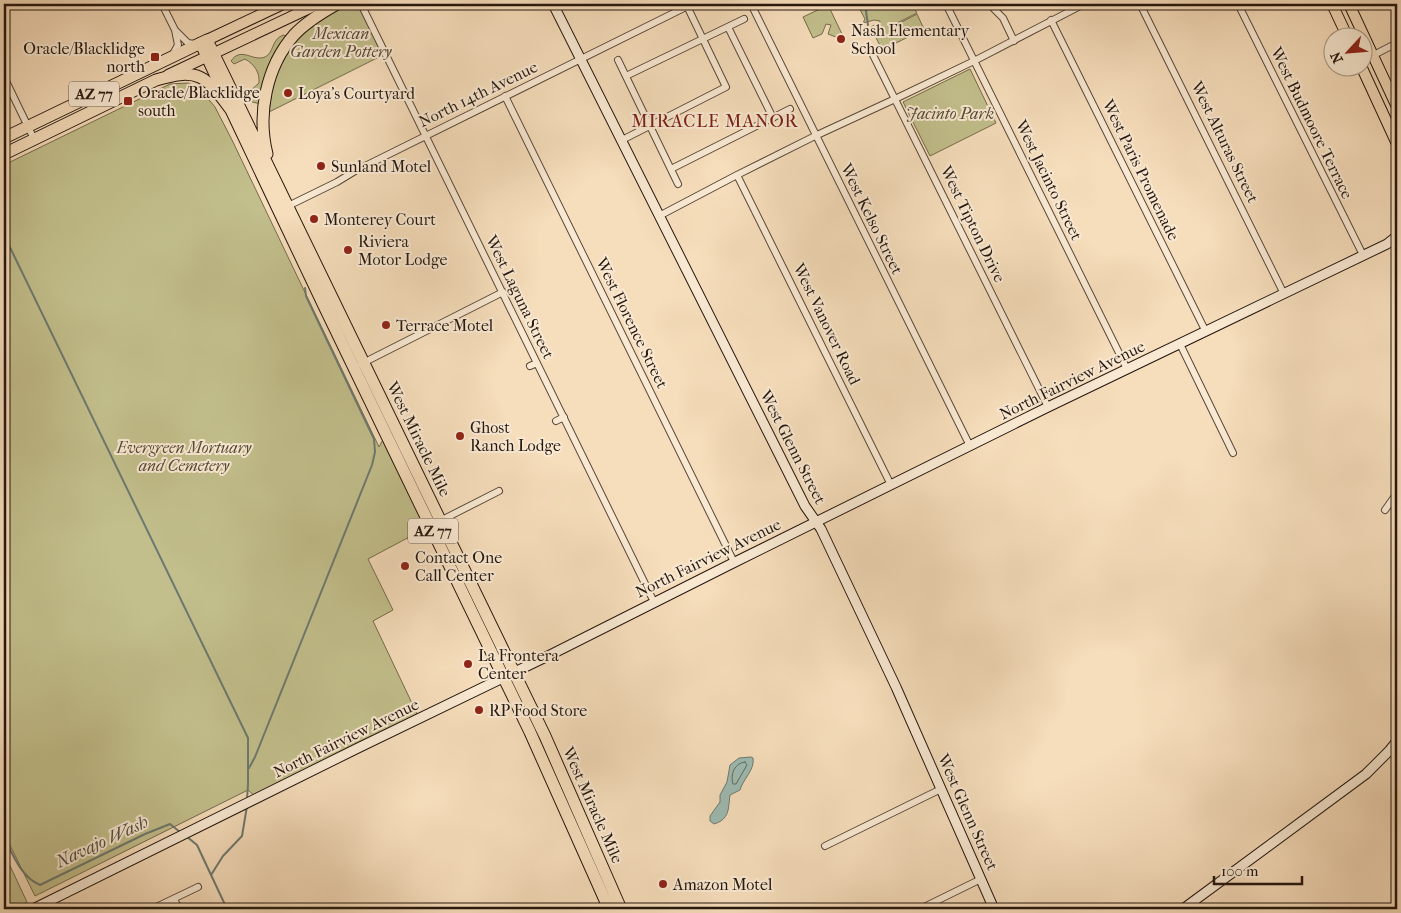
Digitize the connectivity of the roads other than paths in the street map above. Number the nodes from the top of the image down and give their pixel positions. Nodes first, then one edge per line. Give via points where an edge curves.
1 (162, 4) edge
2 (283, 4) edge
3 (318, 4) edge
4 (337, 4) edge
5 (361, 4) edge
6 (553, 4) edge
7 (751, 4) edge
8 (946, 4) edge
9 (989, 4) edge
10 (1084, 4) edge
11 (1140, 4) edge
12 (1238, 4) edge
13 (1332, 4) edge
14 (1349, 4) edge
15 (689, 5) edge
16 (744, 19) dead end
17 (1051, 20) junction
18 (728, 27) junction
19 (1343, 28) edge
20 (1358, 28) edge
21 (175, 30) junction
22 (703, 39) junction
23 (1014, 41) junction
24 (201, 43) junction
25 (1397, 43) edge
26 (872, 53) dead end
27 (1374, 54) edge
28 (210, 55) junction
29 (169, 58) junction
30 (581, 59) junction
31 (618, 60) dead end
32 (974, 61) junction
33 (1374, 67) edge
34 (626, 76) junction
35 (4, 78) edge
36 (1367, 78) edge
37 (156, 80) junction
38 (504, 96) junction
39 (896, 99) junction
40 (1397, 107) edge
41 (790, 109) dead end
42 (231, 110) junction
43 (773, 118) junction
44 (650, 125) junction
45 (28, 126) junction
46 (425, 136) junction
47 (815, 136) junction
48 (4, 138) edge
49 (34, 139) junction
50 (622, 140) junction
51 (1397, 144) edge
52 (4, 154) edge
53 (671, 169) junction
54 (737, 174) junction
55 (274, 177) junction
56 (678, 184) dead end
57 (283, 209) junction
58 (659, 216) junction
59 (1397, 236) edge
60 (1363, 255) junction
61 (503, 292) junction
62 (1284, 294) junction
63 (1206, 332) junction
64 (1180, 344) junction
65 (537, 363) junction
66 (359, 366) junction
67 (530, 366) dead end
68 (1127, 369) junction
69 (1048, 407) junction
70 (564, 417) junction
71 (556, 421) dead end
72 (970, 446) junction
73 (1233, 453) dead end
74 (891, 485) junction
75 (499, 491) dead end
76 (1397, 493) edge
77 (1385, 510) dead end
78 (435, 523) junction
79 (815, 523) junction
80 (734, 562) junction
81 (654, 602) junction
82 (509, 675) junction
83 (1397, 741) edge
84 (941, 789) junction
85 (577, 836) junction
86 (826, 846) dead end
87 (981, 879) junction
88 (198, 887) dead end
89 (616, 896) junction
90 (174, 899) junction
91 (33, 909) edge
92 (152, 909) edge
93 (179, 909) edge
94 (609, 909) edge
95 (621, 909) edge
96 (920, 909) edge
97 (994, 909) edge
98 (1184, 909) edge

1 - 21 street
2 - 24 main road
3 - 28 main road
4 - 55 highway via 294,35 271,76 265,99 263,130
5 - 46 street, West Laguna Street
6 - 30 street, West Glenn Street
7 - 47 street, West Kelso Street
8 - 32 street, West Jacinto Street
9 - 23 street via 1003,18
10 - 17 street
11 - 62 street, West Alturas Street
12 - 60 street, West Budmoore Terrace
13 - 19 main road
14 - 20 main road
15 - 22 street
15 - 30 street, North 14th Avenue
16 - 18 street
17 - 23 street
17 - 63 street, West Paris Promenade
18 - 22 street
18 - 43 street
21 - 24 street via 188,43
21 - 29 street via 178,46
22 - 34 street
22 - 44 street via 726,87
23 - 32 street
24 - 28 highway, West Miracle Mile / AZ 77
24 - 29 highway, AZ 77
25 - 27 street
26 - 39 street, West Tipton Drive
28 - 37 main road
28 - 42 main road, West Miracle Mile / AZ 77
28 - 55 highway, West Miracle Mile / AZ 77
29 - 45 highway, AZ 77
30 - 38 street, North 14th Avenue
30 - 50 street, West Glenn Street
31 - 34 street
32 - 39 street
32 - 68 street, West Jacinto Street
33 - 40 main road
34 - 44 street
35 - 45 street
36 - 51 main road
37 - 42 highway, AZ 77 via 181,74 202,78
37 - 49 highway, AZ 77
38 - 46 street, North 14th Avenue
38 - 80 street, West Florence Street
39 - 47 street
39 - 69 street, West Tipton Drive
41 - 43 street
42 - 57 highway, West Miracle Mile / AZ 77
43 - 53 street
44 - 50 street
44 - 53 street
45 - 48 highway, AZ 77
45 - 49 street
46 - 57 street, North 14th Avenue
46 - 61 street, West Laguna Street
47 - 54 street
47 - 72 street, West Kelso Street
49 - 52 highway, AZ 77
50 - 58 street, West Glenn Street
53 - 56 street
54 - 58 street
54 - 74 street, West Vanover Road
55 - 57 highway, West Miracle Mile / AZ 77
57 - 66 highway, West Miracle Mile / AZ 77
58 - 79 street, West Glenn Street
59 - 60 street, North Fairview Avenue
60 - 62 street, North Fairview Avenue
61 - 65 street, West Laguna Street
61 - 66 street
62 - 63 street, North Fairview Avenue
63 - 64 street, North Fairview Avenue
64 - 68 street, North Fairview Avenue
64 - 73 street
65 - 67 street
65 - 70 street, West Laguna Street
66 - 78 highway, West Miracle Mile / AZ 77
68 - 69 street, North Fairview Avenue
69 - 72 street, North Fairview Avenue
70 - 71 street
70 - 81 street, West Laguna Street
72 - 74 street, North Fairview Avenue
74 - 79 street, North Fairview Avenue
75 - 78 street
76 - 77 street
78 - 82 highway, West Miracle Mile / AZ 77
79 - 80 street, North Fairview Avenue
79 - 84 street, West Glenn Street via 821,529 896,687
80 - 81 street, North Fairview Avenue
81 - 82 street, North Fairview Avenue
82 - 85 highway, West Miracle Mile / AZ 77
82 - 89 highway, West Miracle Mile / AZ 77 via 553,755
82 - 91 street, North Fairview Avenue
83 - 98 street via 1366,774
84 - 86 street
84 - 87 street, West Glenn Street
85 - 89 highway via 587,842 609,892
85 - 94 highway, West Miracle Mile / AZ 77
87 - 96 street
87 - 97 street, West Glenn Street
88 - 90 street
89 - 95 highway, West Miracle Mile / AZ 77
90 - 92 street
90 - 93 street

